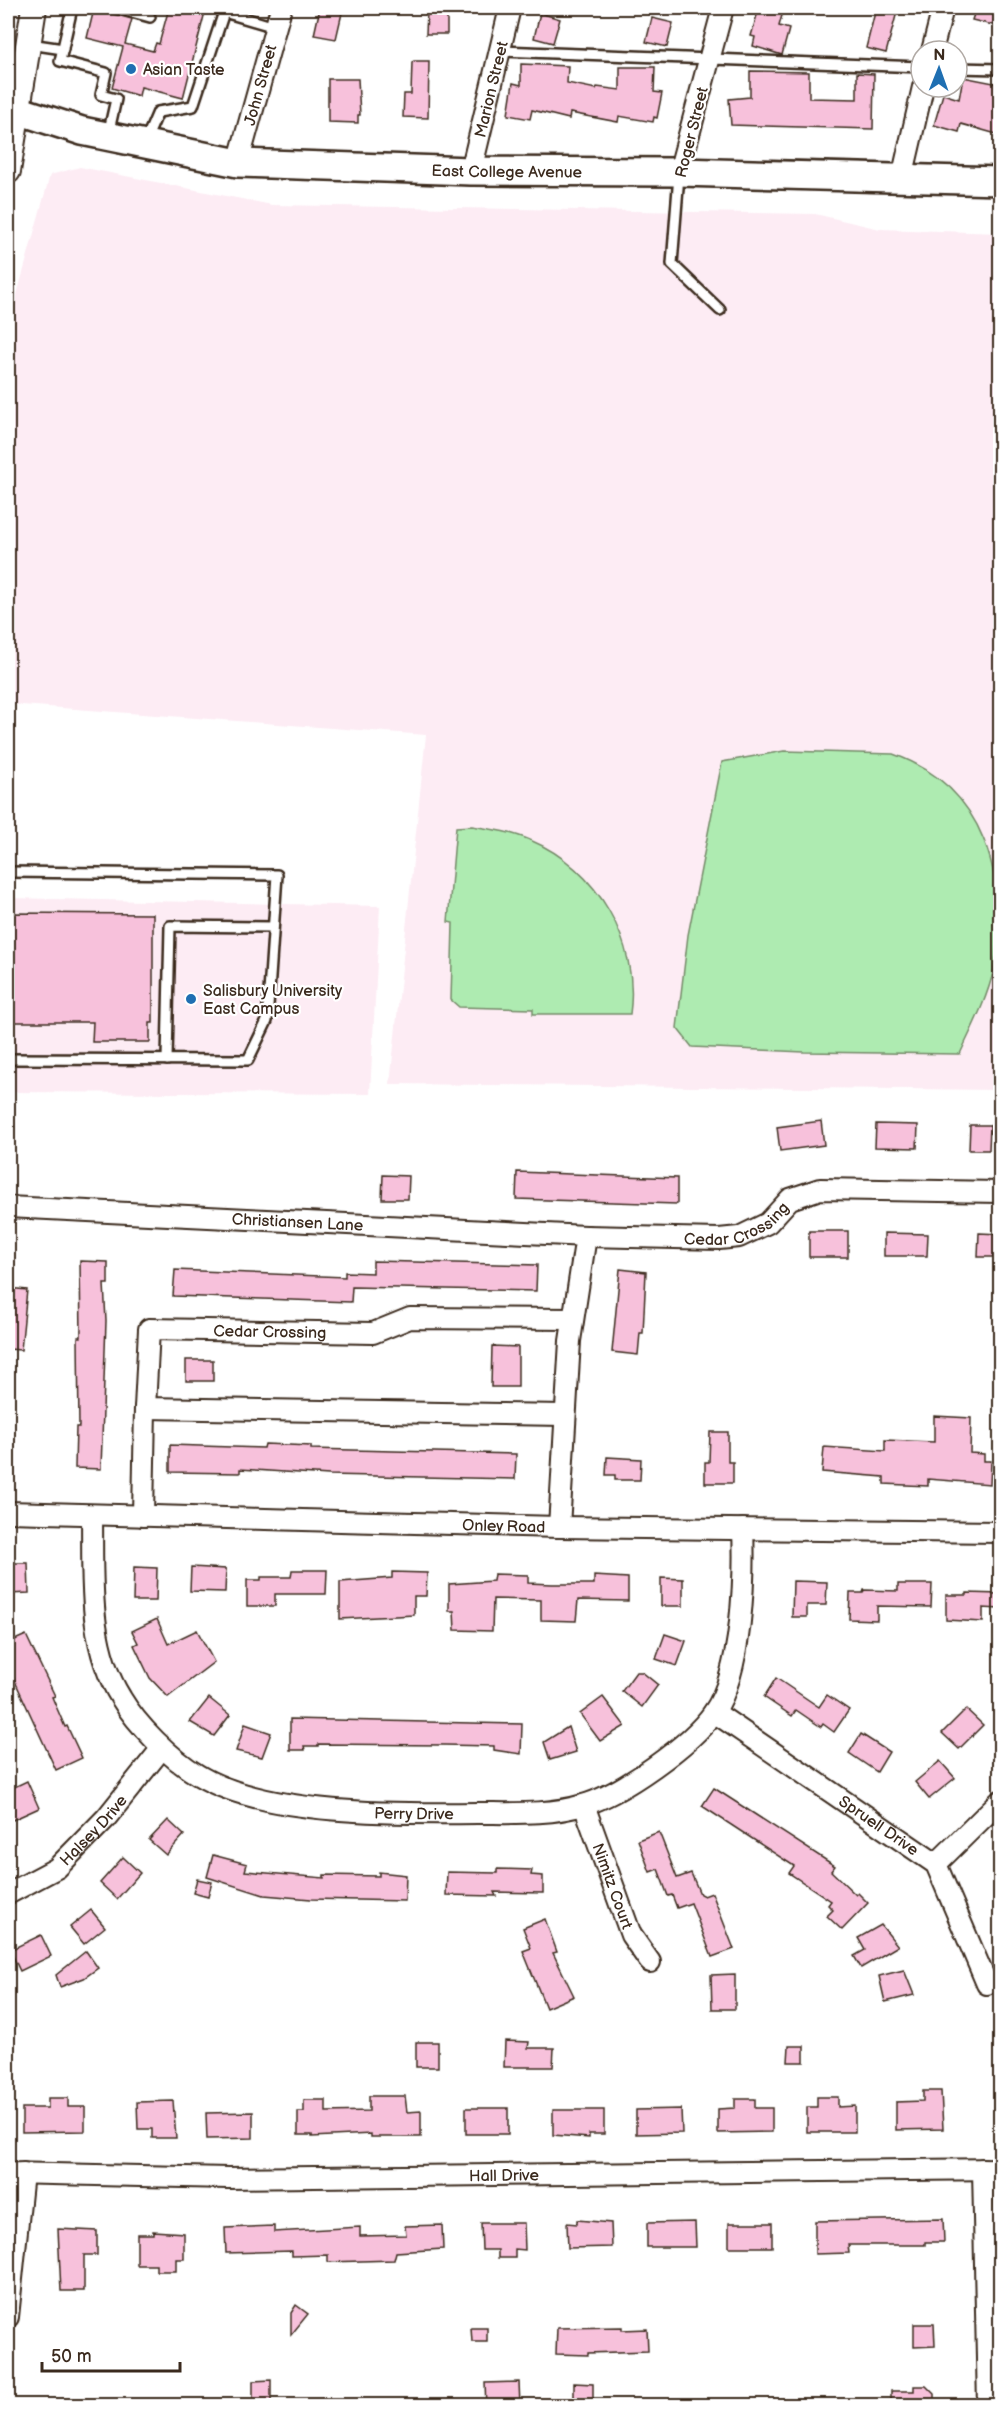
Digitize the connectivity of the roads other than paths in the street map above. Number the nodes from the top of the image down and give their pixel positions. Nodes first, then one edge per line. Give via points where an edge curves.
1 (34, 8) edge
2 (72, 8) edge
3 (117, 8) edge
4 (281, 8) edge
5 (510, 8) edge
6 (723, 8) edge
7 (942, 8) edge
8 (225, 10) edge
9 (150, 17) dead end
10 (275, 27) junction
11 (935, 39) edge
12 (29, 44) junction
13 (63, 49) junction
14 (500, 51) junction
15 (710, 59) junction
16 (909, 66) edge
17 (969, 68) edge
18 (1000, 69) edge
19 (920, 99) edge
20 (13, 109) edge
21 (108, 137) junction
22 (144, 145) junction
23 (238, 163) junction
24 (8, 171) edge
25 (471, 171) junction
26 (679, 172) junction
27 (902, 177) junction
28 (1000, 181) edge
29 (720, 310) dead end
30 (8, 872) edge
31 (273, 927) junction
32 (8, 1059) edge
33 (167, 1060) junction
34 (1000, 1192) edge
35 (8, 1208) edge
36 (586, 1236) junction
37 (573, 1319) junction
38 (145, 1408) junction
39 (565, 1415) junction
40 (8, 1512) edge
41 (92, 1515) junction
42 (143, 1516) junction
43 (559, 1527) junction
44 (743, 1529) junction
45 (1000, 1532) edge
46 (714, 1712) junction
47 (162, 1748) junction
48 (1000, 1800) edge
49 (584, 1805) junction
50 (936, 1864) junction
51 (8, 1894) edge
52 (650, 1962) dead end
53 (987, 1984) dead end
54 (992, 2169) edge
55 (15, 2173) edge
56 (8, 2318) edge
57 (988, 2406) edge

1 - 12 street
2 - 13 lane
3 - 9 lane
4 - 10 street, John Street
5 - 14 street, Marion Street
6 - 15 street, Roger Street
7 - 11 street
8 - 10 lane
8 - 22 lane via 193,106 158,112
10 - 23 street, John Street
12 - 13 lane
12 - 20 street
13 - 21 lane via 60,62 106,73 101,95 116,99
14 - 15 lane
14 - 25 street, Marion Street
15 - 16 lane
15 - 26 street, Roger Street
17 - 18 lane
19 - 27 street
20 - 21 main road, East College Avenue
20 - 24 street
21 - 22 main road, East College Avenue
22 - 23 main road, East College Avenue
23 - 25 main road, East College Avenue
25 - 26 main road, East College Avenue
26 - 27 main road, East College Avenue
26 - 29 lane, Roger Street via 672,264
27 - 28 main road, East College Avenue
30 - 31 lane via 277,875
31 - 33 lane via 267,1021 248,1060
31 - 33 lane via 170,926
32 - 33 lane
34 - 36 street, Cedar Crossing via 820,1189 790,1199 768,1223 739,1237
35 - 36 street, Christiansen Lane
36 - 37 street
37 - 38 street, Cedar Crossing via 410,1318 373,1333 149,1329
37 - 39 street
38 - 39 street
38 - 42 street, Cedar Crossing
39 - 43 street
40 - 41 street, Onley Road
41 - 42 street, Onley Road
41 - 47 street, Perry Drive via 93,1607 99,1644 121,1698
42 - 43 street, Onley Road
43 - 44 street, Onley Road
44 - 45 street, Onley Road
44 - 46 street, Perry Drive via 741,1616 728,1678
46 - 49 street, Perry Drive via 667,1757 627,1784
46 - 50 street, Spruell Drive
47 - 49 street, Perry Drive via 197,1775 258,1799 352,1811 436,1814 535,1813
47 - 51 street, Halsey Drive via 106,1818 57,1868
48 - 50 street
49 - 52 street, Nimitz Court via 631,1935
50 - 53 street, Spruell Drive
54 - 55 street, Hall Drive via 228,2178
54 - 57 street
55 - 56 street

